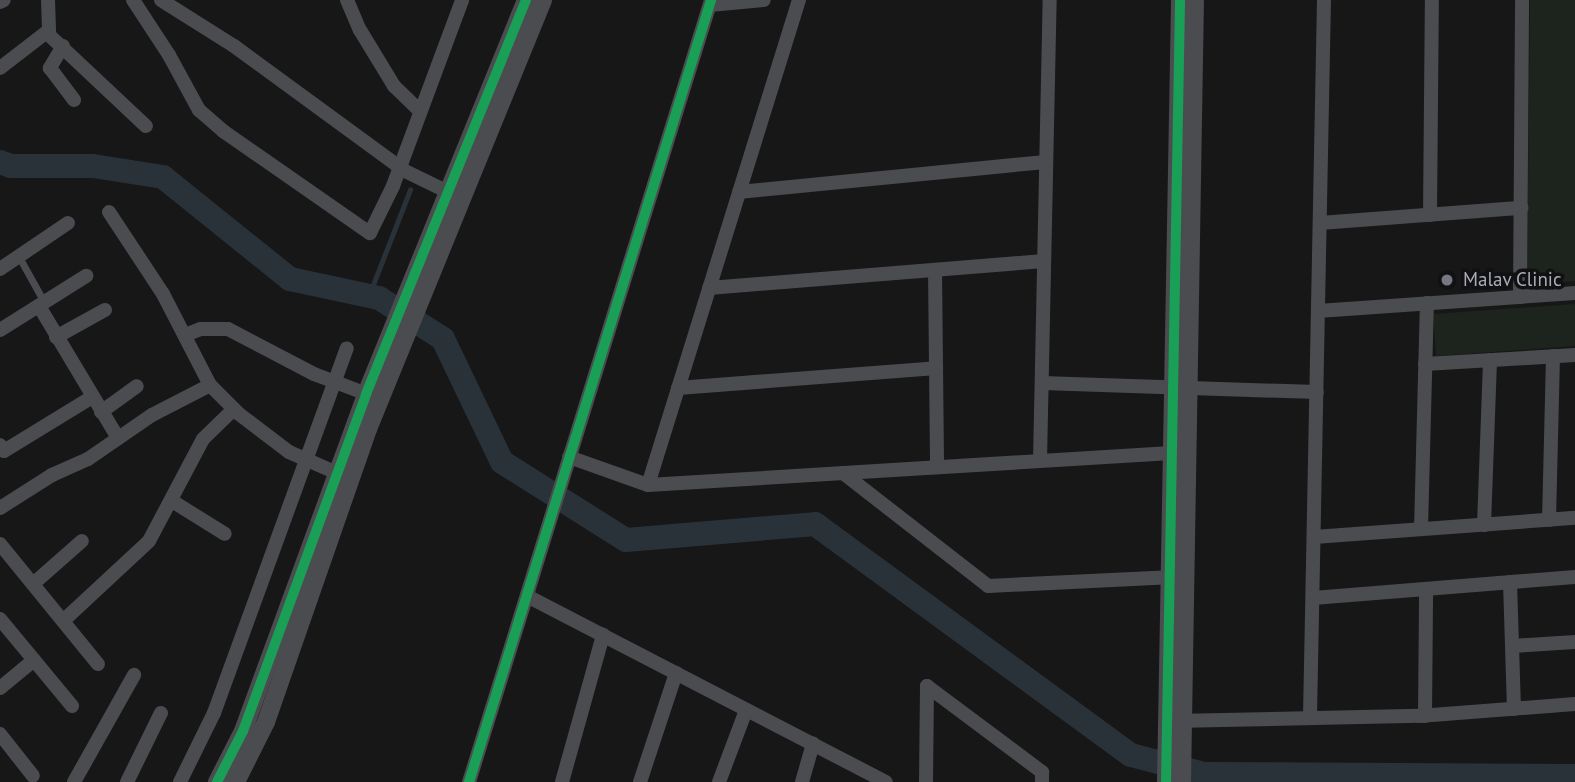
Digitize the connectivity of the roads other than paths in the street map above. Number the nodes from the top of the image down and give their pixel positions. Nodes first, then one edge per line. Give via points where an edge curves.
1 (48, 0) edge
2 (133, 0) edge
3 (161, 0) edge
4 (347, 0) edge
5 (462, 0) edge
6 (526, 0) edge
7 (543, 0) edge
8 (764, 0) edge
9 (799, 0) edge
10 (1050, 0) edge
11 (1180, 0) edge
12 (1195, 0) edge
13 (1324, 0) edge
14 (1432, 0) edge
15 (1522, 0) edge
16 (710, 2) edge
17 (48, 31) junction
18 (63, 46) junction
19 (0, 68) edge
20 (74, 100) dead end
21 (420, 111) junction
22 (146, 126) dead end
23 (1046, 162) junction
24 (400, 166) junction
25 (448, 192) junction
26 (739, 192) junction
27 (1521, 208) junction
28 (109, 212) dead end
29 (1430, 215) junction
30 (68, 223) dead end
31 (1320, 223) junction
32 (18, 257) junction
33 (1044, 261) junction
34 (0, 269) edge
35 (935, 270) junction
36 (423, 273) junction
37 (86, 276) dead end
38 (709, 288) junction
39 (1575, 293) edge
40 (1520, 297) junction
41 (1427, 303) junction
42 (42, 304) junction
43 (104, 310) dead end
44 (1318, 312) junction
45 (0, 330) edge
46 (185, 335) junction
47 (56, 337) junction
48 (347, 348) dead end
49 (1575, 355) edge
50 (1553, 356) junction
51 (1490, 360) junction
52 (1425, 364) junction
53 (936, 368) junction
54 (335, 382) junction
55 (1042, 383) junction
56 (211, 385) junction
57 (137, 386) dead end
58 (1181, 387) junction
59 (678, 388) junction
60 (1317, 392) junction
61 (373, 396) junction
62 (92, 397) junction
63 (233, 409) junction
64 (101, 412) junction
65 (118, 438) junction
66 (0, 445) edge
67 (1171, 453) junction
68 (308, 460) junction
69 (568, 461) junction
70 (1040, 461) junction
71 (937, 467) junction
72 (337, 473) junction
73 (843, 473) junction
74 (648, 485) junction
75 (172, 501) junction
76 (0, 508) edge
77 (1575, 518) edge
78 (1549, 520) junction
79 (1484, 525) junction
80 (1421, 529) junction
81 (225, 534) dead end
82 (1314, 537) junction
83 (82, 541) dead end
84 (0, 544) edge
85 (1169, 577) junction
86 (1575, 577) edge
87 (1510, 582) junction
88 (33, 584) junction
89 (1426, 589) junction
90 (527, 596) junction
91 (1313, 598) junction
92 (0, 619) edge
93 (63, 621) junction
94 (603, 635) junction
95 (1575, 642) edge
96 (1512, 646) junction
97 (34, 660) junction
98 (98, 664) dead end
99 (676, 673) junction
100 (134, 675) dead end
101 (0, 688) edge
102 (1575, 704) edge
103 (72, 706) dead end
104 (746, 709) junction
105 (1514, 709) junction
106 (161, 713) dead end
107 (1310, 716) junction
108 (1425, 716) junction
109 (1175, 725) junction
110 (0, 734) edge
111 (813, 744) junction
112 (33, 776) dead end
113 (74, 782) edge
114 (127, 782) edge
115 (180, 782) edge
116 (217, 782) edge
117 (236, 782) edge
118 (469, 782) edge
119 (562, 782) edge
120 (640, 782) edge
121 (719, 782) edge
122 (802, 782) edge
123 (884, 782) edge
124 (926, 782) edge
125 (1042, 782) edge
126 (1166, 782) edge
127 (1182, 782) edge

1 - 17 street
2 - 24 street via 199,110 370,233
3 - 24 street via 234,46
4 - 21 street via 394,86
5 - 21 street
6 - 25 street
7 - 36 street
8 - 16 street
9 - 26 street
10 - 23 street
11 - 58 street
12 - 58 street
13 - 31 street
14 - 29 street
15 - 27 street
16 - 69 street
17 - 18 street
17 - 19 street
18 - 20 street via 50,68
18 - 22 street
21 - 24 street
23 - 26 street
23 - 33 street
24 - 25 street
25 - 36 street
26 - 38 street
27 - 29 street
27 - 40 street
28 - 46 street
29 - 31 street
30 - 32 street
31 - 44 street
32 - 34 street
32 - 42 lane
33 - 35 street
33 - 55 street
35 - 38 street
35 - 53 street
36 - 61 street
37 - 42 street
38 - 59 street
39 - 40 street
40 - 41 street
41 - 44 street
41 - 52 street
42 - 45 street
42 - 47 street
43 - 47 street
44 - 60 street
46 - 54 street via 201,329 228,329
46 - 56 street
47 - 62 street
48 - 54 street
49 - 50 street
50 - 51 street
50 - 78 street
51 - 52 street
51 - 79 street
52 - 80 street
53 - 59 street
53 - 71 street
54 - 61 street
54 - 68 street
55 - 58 street
55 - 70 street
56 - 63 street
56 - 65 street
57 - 64 street
58 - 60 street
58 - 67 street
58 - 109 street
59 - 74 street
60 - 82 street
61 - 72 street
61 - 117 street via 266,722
62 - 64 street
62 - 66 street via 4,450
63 - 68 street via 289,452
63 - 75 street via 203,439
64 - 65 street
65 - 76 street
67 - 70 street
67 - 85 street
68 - 72 street
68 - 115 street via 214,713
69 - 74 street
69 - 90 street
70 - 71 street
71 - 73 street
72 - 116 street via 243,731
73 - 74 street
73 - 85 street via 988,586
75 - 81 street
75 - 93 street via 149,541
77 - 78 street
78 - 79 street
79 - 80 street
80 - 82 street
82 - 91 street
83 - 88 street
84 - 88 street
85 - 109 street
86 - 87 street
87 - 89 street
87 - 96 street
88 - 93 street
89 - 91 street
89 - 108 street
90 - 94 street
90 - 118 street
91 - 107 street
92 - 97 street
93 - 98 street
94 - 99 street
94 - 119 street
95 - 96 street
96 - 105 street
97 - 101 street
97 - 103 street
99 - 104 street
99 - 120 street
100 - 113 street
102 - 105 street
104 - 111 street
104 - 121 street
105 - 108 street
106 - 114 street
107 - 108 street
107 - 109 street
109 - 126 street
109 - 127 street
110 - 112 street
111 - 122 street
111 - 123 street
124 - 125 street via 927,686 1042,772

